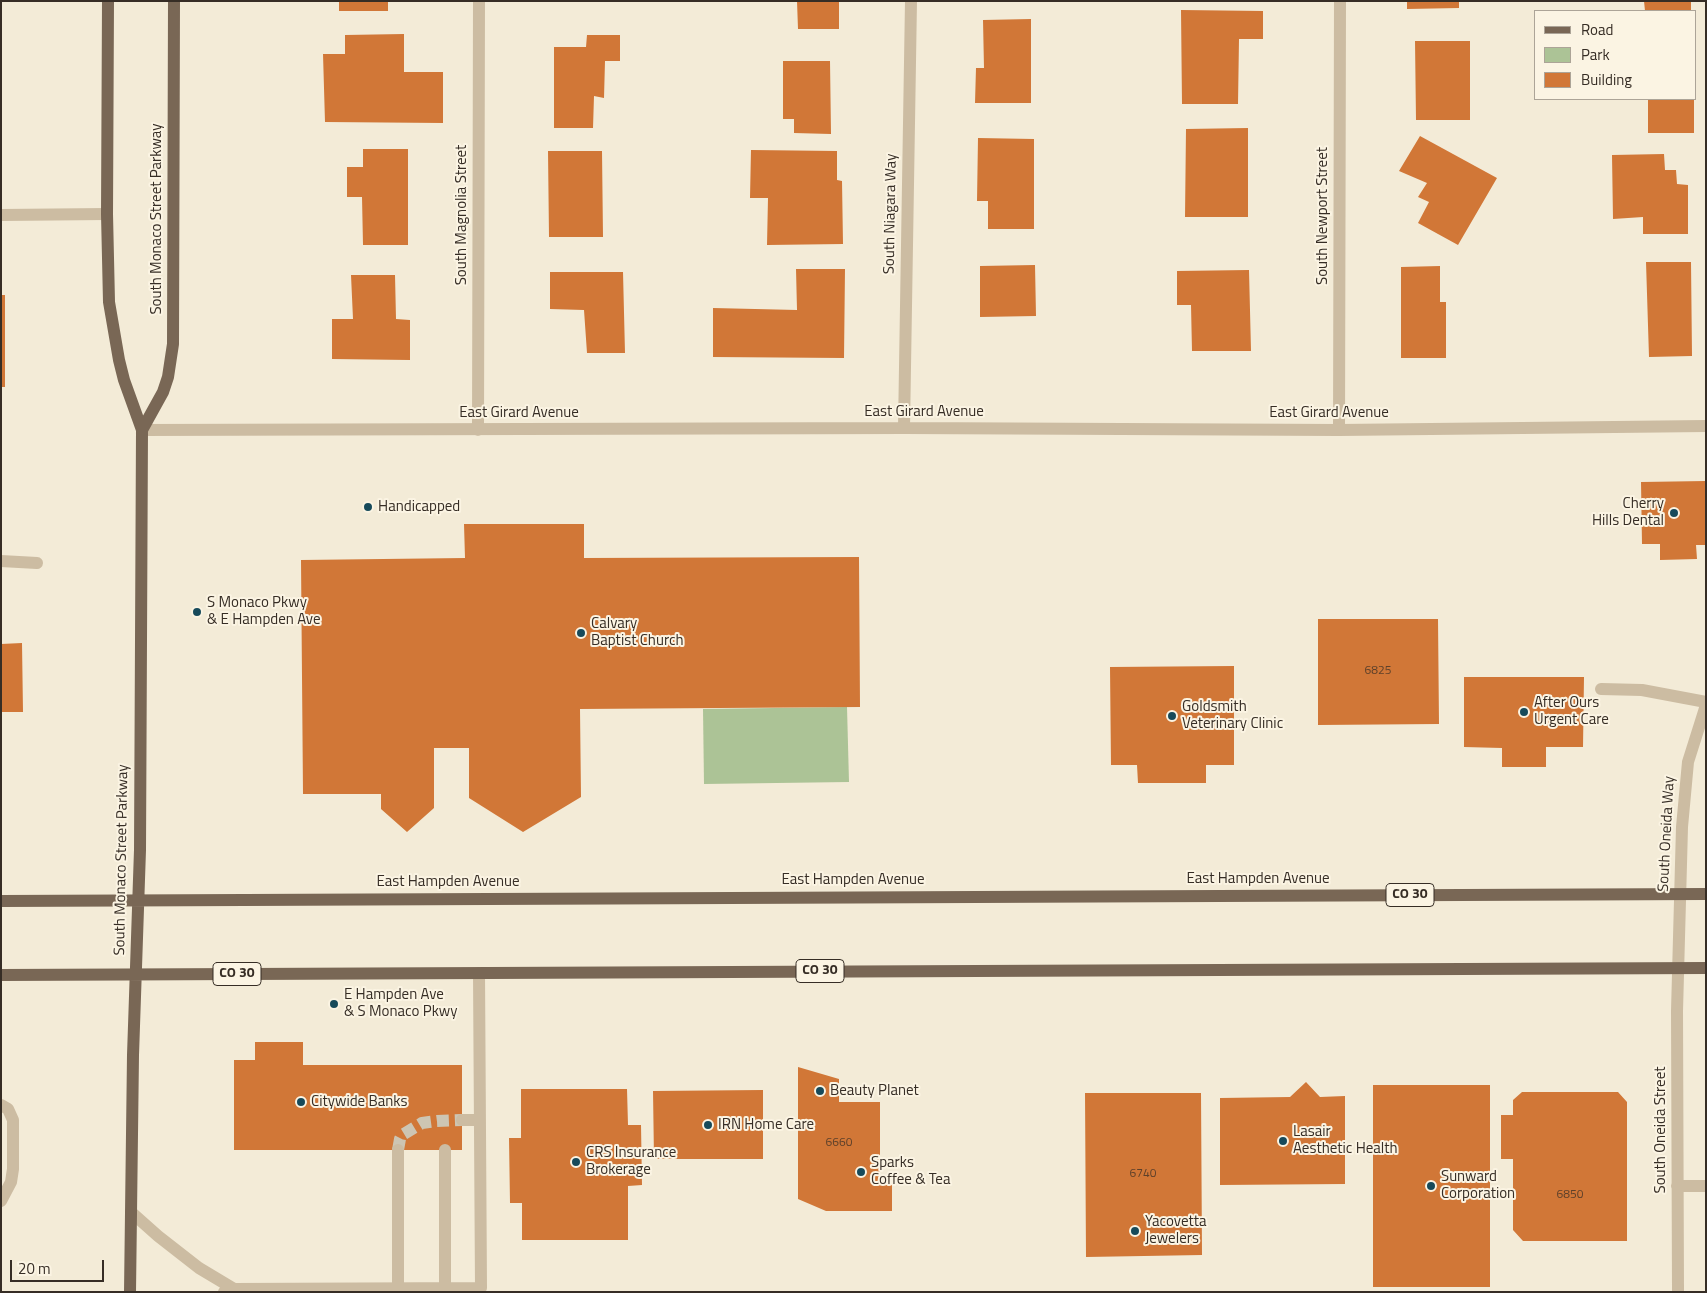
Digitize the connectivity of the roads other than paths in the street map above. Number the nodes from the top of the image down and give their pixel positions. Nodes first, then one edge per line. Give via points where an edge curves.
1 (108, 1) edge
2 (174, 1) edge
3 (479, 1) edge
4 (911, 1) edge
5 (1340, 1) edge
6 (107, 214) junction
7 (1, 215) edge
8 (1706, 426) edge
9 (904, 428) junction
10 (142, 430) junction
11 (478, 430) junction
12 (1339, 430) junction
13 (1, 562) edge
14 (37, 563) dead end
15 (1601, 689) dead end
16 (1706, 704) edge
17 (1680, 894) junction
18 (1706, 894) edge
19 (138, 900) junction
20 (1, 901) edge
21 (1678, 968) junction
22 (1706, 968) edge
23 (479, 973) junction
24 (1, 974) edge
25 (136, 975) junction
26 (1, 1105) edge
27 (462, 1120) tunnel mouth
28 (480, 1120) junction
29 (398, 1150) tunnel mouth
30 (445, 1150) dead end
31 (1678, 1186) junction
32 (1706, 1186) edge
33 (1, 1201) edge
34 (131, 1212) junction
35 (398, 1288) junction
36 (445, 1288) junction
37 (229, 1290) edge
38 (130, 1292) edge
39 (1678, 1292) edge

1 - 6 main road, South Monaco Street Parkway
2 - 10 main road, South Monaco Street Parkway via 173,344 163,392
3 - 11 street, South Magnolia Street
4 - 9 street, South Niagara Way
5 - 12 street, South Newport Street
6 - 7 street
6 - 10 main road, South Monaco Street Parkway via 108,284 113,332 124,380
8 - 12 street, East Girard Avenue
9 - 11 street, East Girard Avenue
9 - 12 street, East Girard Avenue
10 - 11 street, East Girard Avenue
10 - 19 main road, South Monaco Street Parkway
13 - 14 street
15 - 16 street via 1642,690
16 - 17 street, South Oneida Way via 1686,779
17 - 18 main road, East Hampden Avenue / CO 30
17 - 19 main road, East Hampden Avenue / CO 30
17 - 21 street, South Oneida Way
19 - 20 main road, East Hampden Avenue / CO 30
19 - 25 main road, South Monaco Street Parkway
21 - 22 main road, CO 30
21 - 23 main road, CO 30
21 - 31 street, South Oneida Street
23 - 25 main road, CO 30
23 - 28 street
24 - 25 main road, CO 30
25 - 34 main road, South Monaco Street Parkway
26 - 33 street via 8,1109 13,1120 13,1169 11,1182
27 - 28 street
28 - 36 street via 481,1288
29 - 35 street
30 - 36 street
31 - 32 street
31 - 39 street, South Oneida Street
34 - 37 street
34 - 38 main road, South Monaco Street Parkway
35 - 36 street
35 - 37 street

